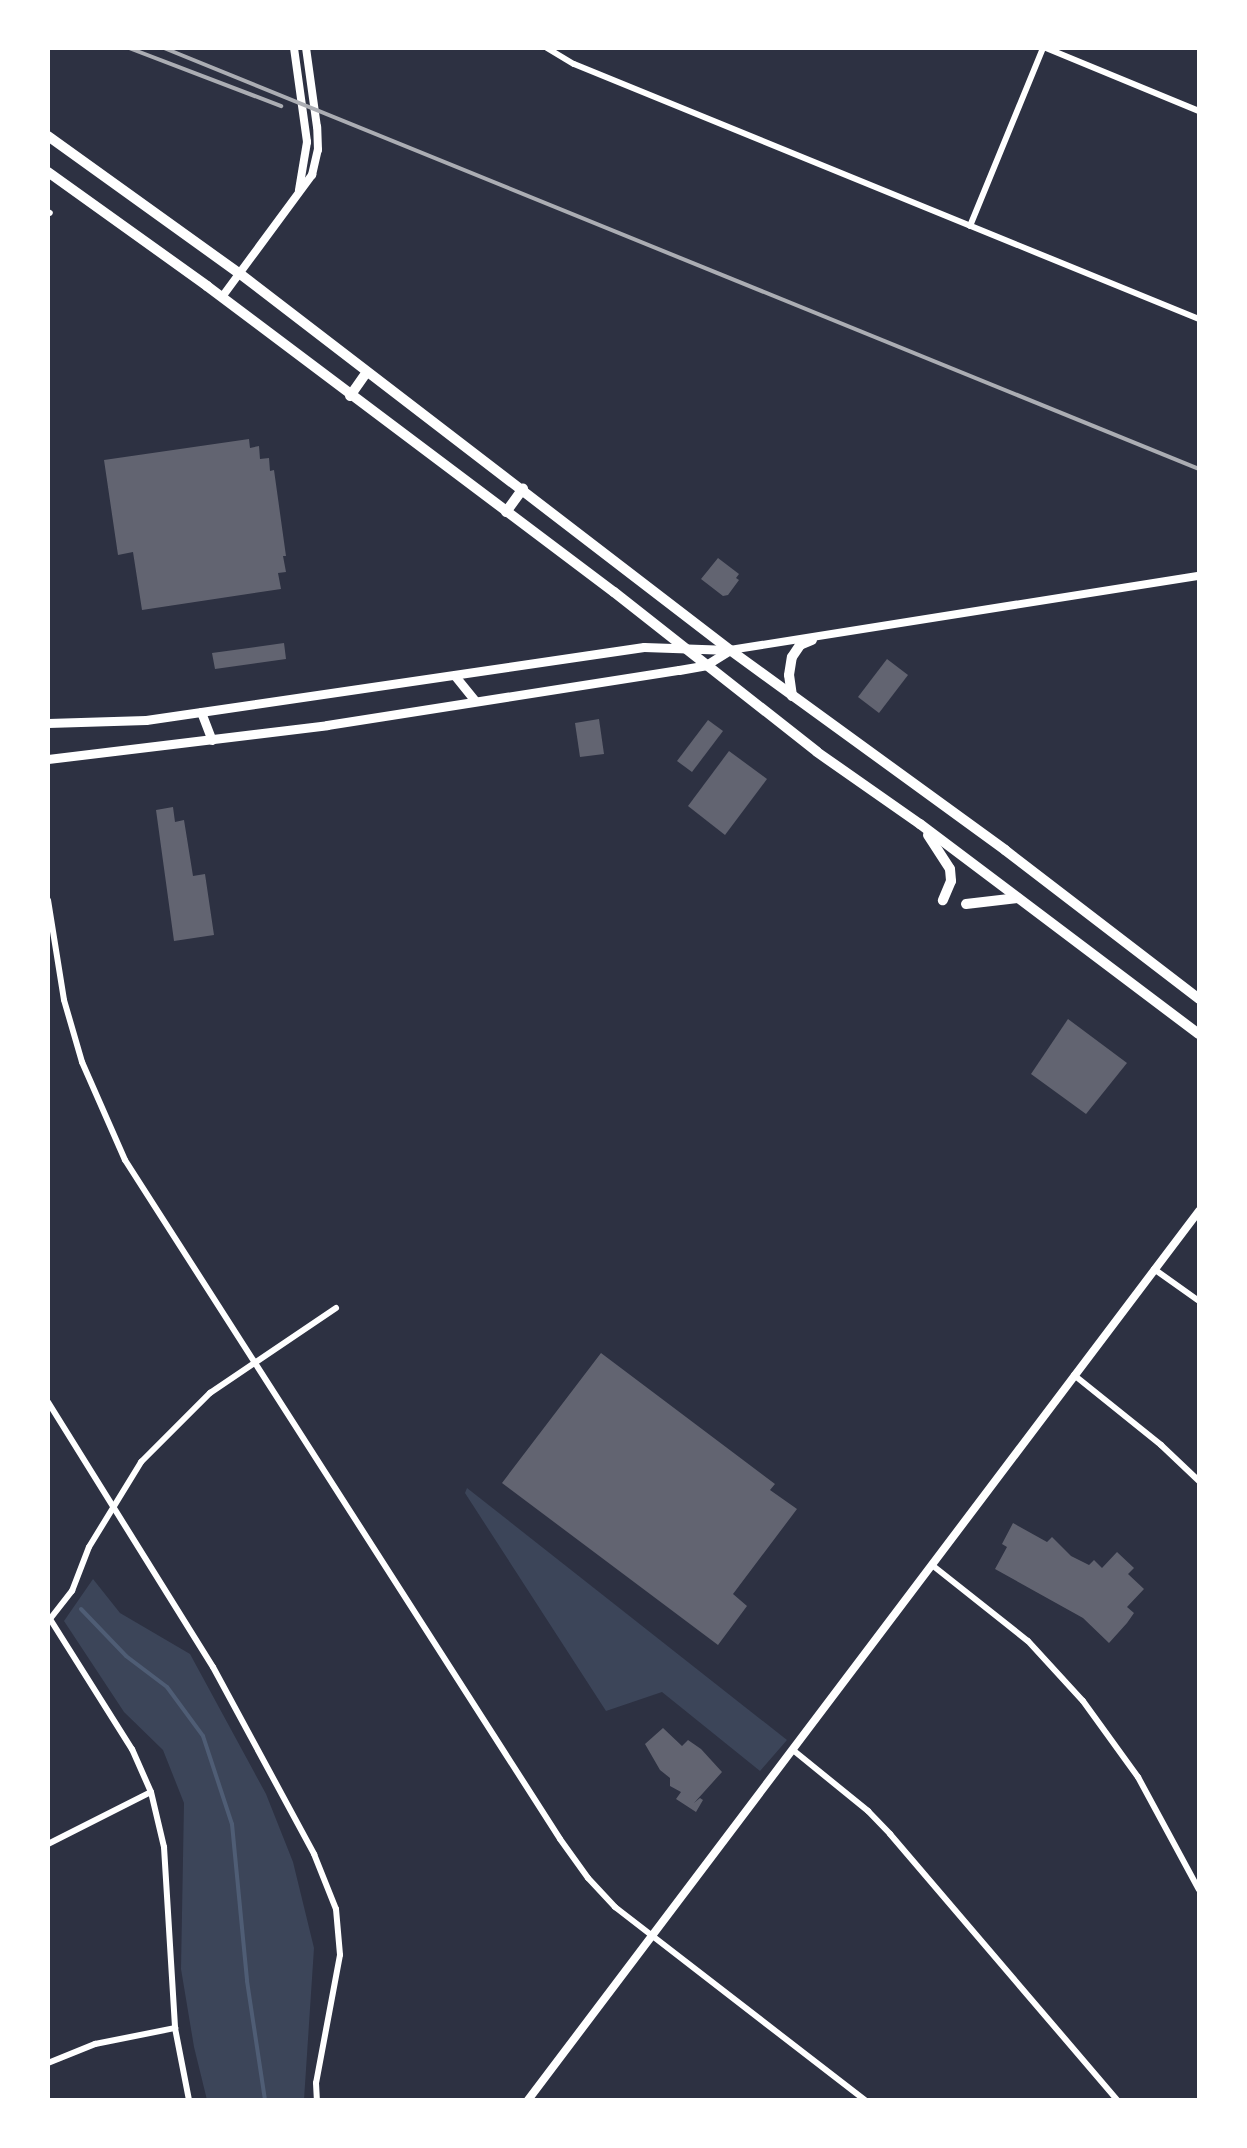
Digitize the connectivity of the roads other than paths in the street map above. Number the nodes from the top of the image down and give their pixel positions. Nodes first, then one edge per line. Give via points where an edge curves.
1 (294, 48) edge
2 (306, 48) edge
3 (547, 48) edge
4 (1045, 48) edge
5 (1199, 111) edge
6 (48, 136) edge
7 (48, 172) edge
8 (298, 195) junction
9 (970, 226) junction
10 (239, 273) junction
11 (222, 297) junction
12 (1199, 319) edge
13 (367, 372) junction
14 (350, 396) junction
15 (523, 489) junction
16 (506, 512) junction
17 (1199, 576) edge
18 (812, 640) junction
19 (682, 647) junction
20 (730, 650) junction
21 (706, 665) junction
22 (455, 676) junction
23 (792, 696) junction
24 (475, 701) junction
25 (201, 712) junction
26 (48, 723) edge
27 (212, 740) junction
28 (48, 759) edge
29 (920, 824) junction
30 (1018, 898) junction
31 (48, 900) edge
32 (943, 900) dead end
33 (966, 904) dead end
34 (1199, 999) edge
35 (1199, 1034) edge
36 (1199, 1211) edge
37 (1154, 1269) junction
38 (1199, 1301) edge
39 (336, 1308) dead end
40 (255, 1361) junction
41 (1074, 1375) junction
42 (48, 1402) edge
43 (1199, 1481) edge
44 (113, 1503) junction
45 (932, 1565) junction
46 (49, 1619) edge
47 (793, 1750) junction
48 (151, 1792) junction
49 (48, 1844) edge
50 (1199, 1890) edge
51 (654, 1935) junction
52 (175, 2028) junction
53 (48, 2063) edge
54 (189, 2100) edge
55 (317, 2100) edge
56 (528, 2100) edge
57 (865, 2100) edge
58 (1117, 2100) edge

1 - 8 street via 307,142
2 - 8 street via 318,150 312,175
3 - 9 street via 574,64
4 - 5 street
4 - 9 street
6 - 10 main road
7 - 11 main road
8 - 10 street
9 - 12 street
10 - 11 street
10 - 13 main road
11 - 14 main road
13 - 14 main road
13 - 15 main road
14 - 16 main road
15 - 16 main road
15 - 20 main road
16 - 19 main road
17 - 18 street
18 - 20 street
18 - 23 main road via 794,651
19 - 20 main road
19 - 21 main road
19 - 22 main road via 644,647
20 - 21 main road
20 - 23 main road
21 - 24 main road
21 - 29 main road
22 - 24 main road
22 - 25 main road
23 - 34 main road
24 - 27 main road
25 - 26 main road via 146,720
25 - 27 main road
27 - 28 main road
29 - 30 main road
29 - 32 main road via 950,869
30 - 33 main road
30 - 35 main road
31 - 40 street via 64,1000 104,1118 125,1160
36 - 37 street
37 - 38 street
37 - 41 street
39 - 40 street
40 - 44 street via 181,1420 141,1462
40 - 51 street via 560,1839 615,1907
41 - 43 street
41 - 45 street
42 - 44 street
44 - 46 street via 72,1591
44 - 55 street via 213,1667 314,1854 336,1909 340,1955
45 - 47 street
45 - 50 street via 1028,1641 1083,1701 1138,1777
46 - 48 street via 132,1749
47 - 51 street
47 - 58 street via 890,1834
48 - 49 street
48 - 52 street via 164,1847
51 - 56 street
51 - 57 street
52 - 53 street via 105,2041
52 - 54 street

